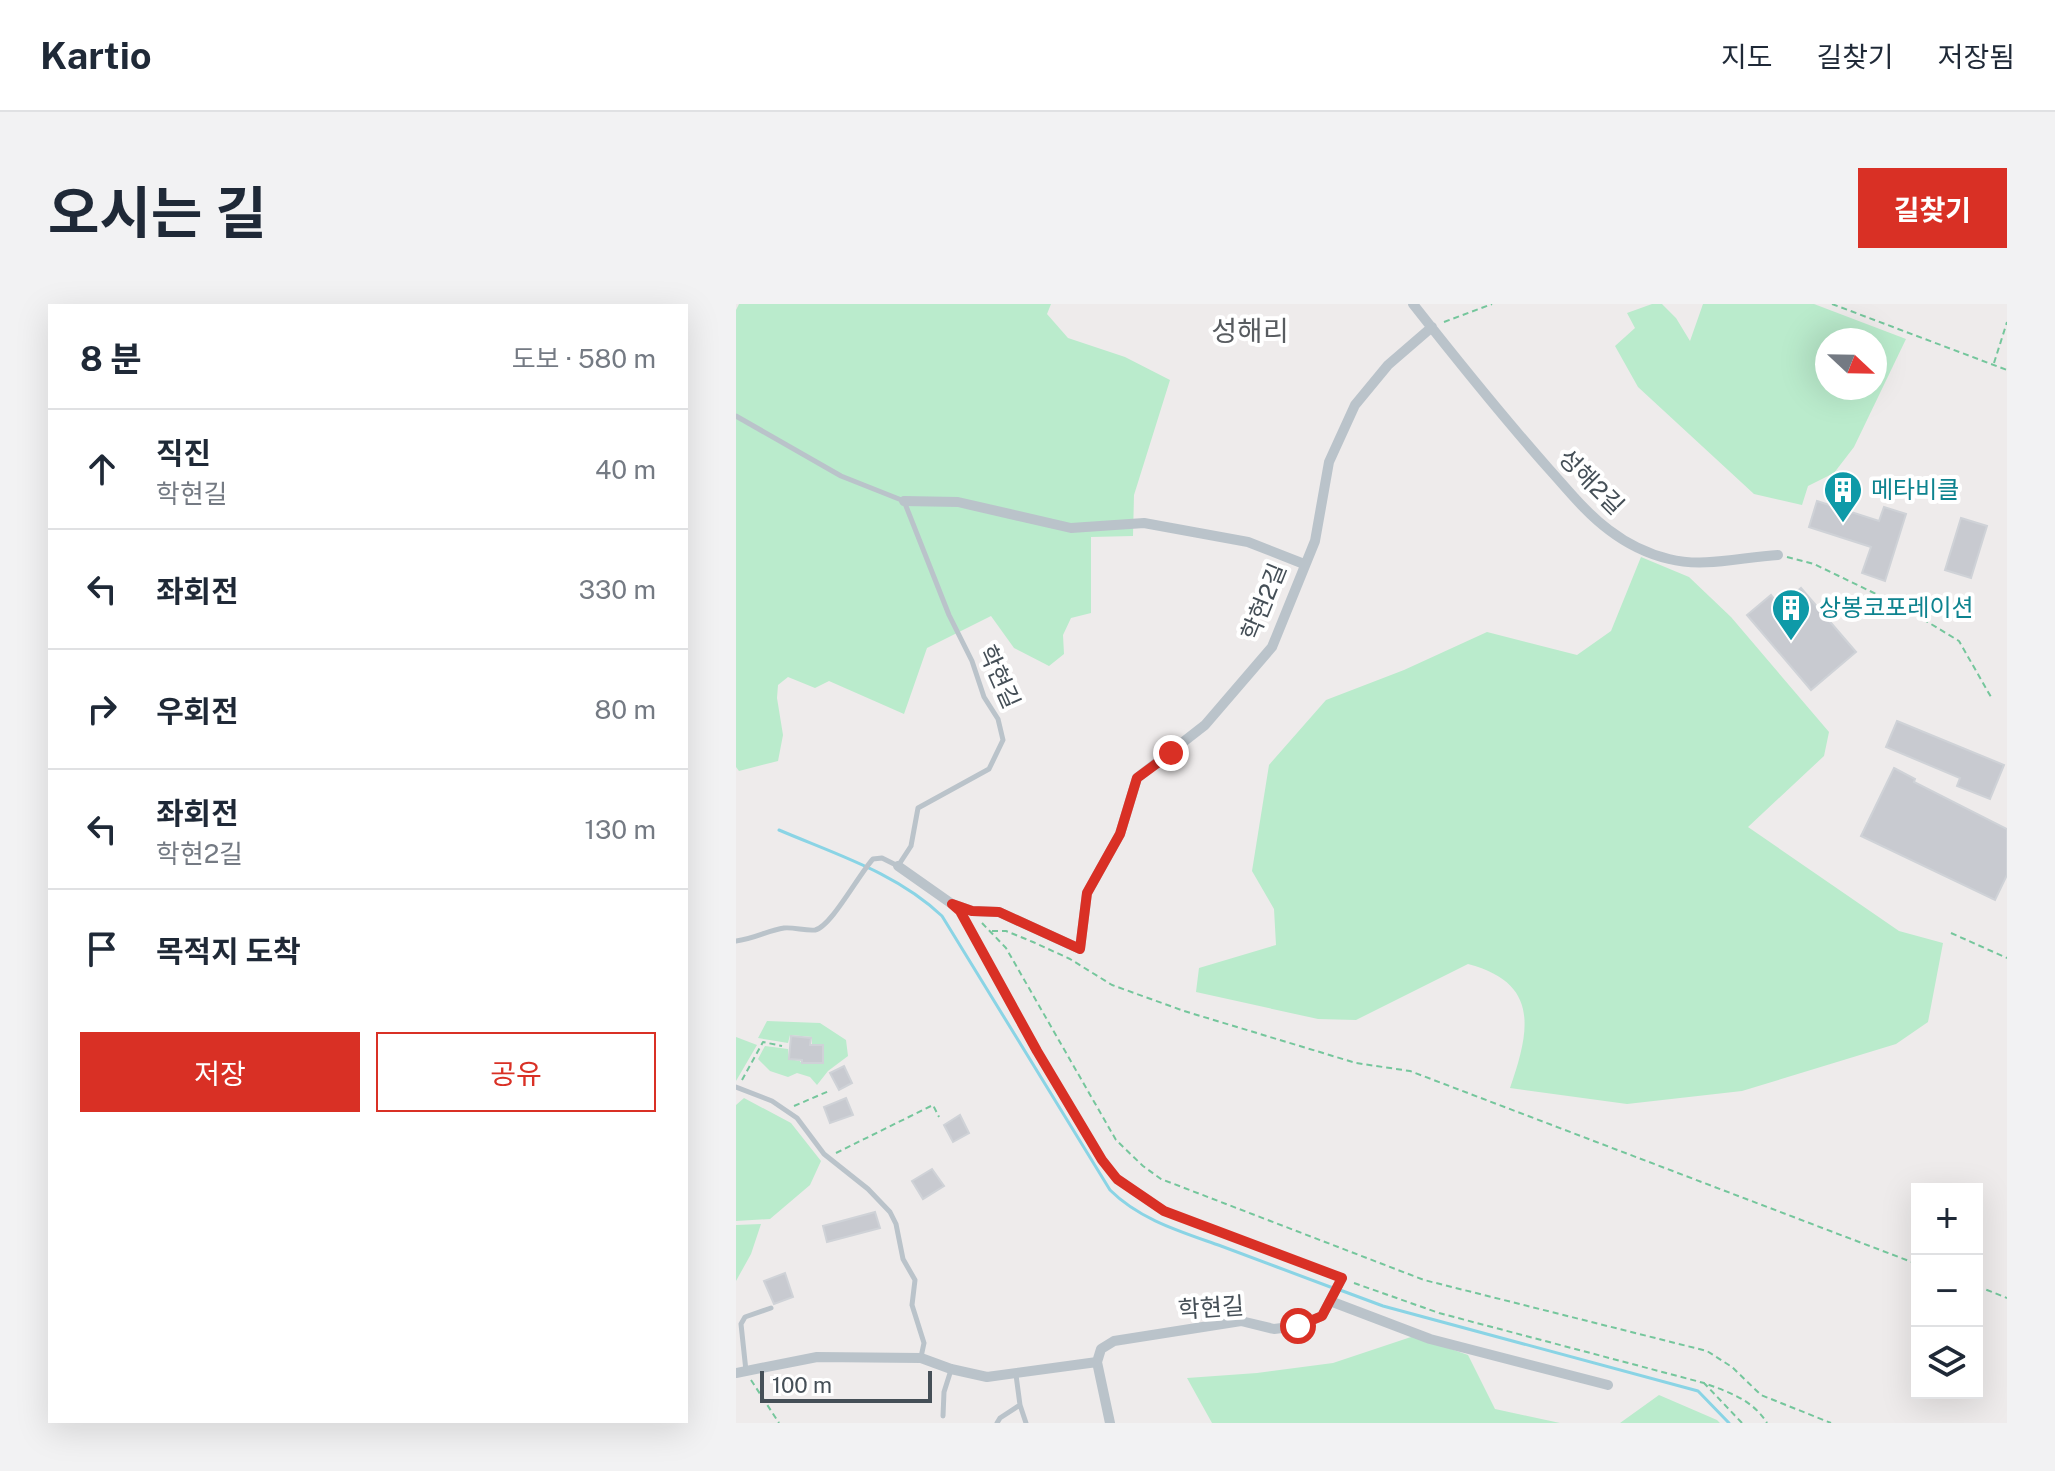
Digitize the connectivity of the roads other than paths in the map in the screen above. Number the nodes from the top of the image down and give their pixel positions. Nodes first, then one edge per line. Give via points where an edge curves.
1 (1413, 304) edge
2 (1432, 327) junction
3 (736, 416) edge
4 (904, 501) junction
5 (1778, 555) road end
6 (1304, 564) junction
7 (898, 866) junction
8 (736, 941) edge
9 (737, 1088) edge
10 (1342, 1278) road end
11 (1330, 1301) junction
12 (771, 1308) dead end
13 (921, 1358) junction
14 (1097, 1362) junction
15 (951, 1369) junction
16 (741, 1372) edge
17 (1016, 1375) junction
18 (1608, 1385) dead end
19 (1020, 1405) junction
20 (943, 1416) dead end
21 (997, 1423) edge
22 (1026, 1423) edge
23 (1110, 1423) edge

1 - 2 street, 성해2길
2 - 5 street, 성해2길 via 1534,452 1609,531 1668,559 1696,564
2 - 6 street via 1388,365 1355,405 1329,462 1315,541
3 - 4 lane via 841,476
4 - 6 street, 학현2길 via 958,502 1071,528 1144,523 1248,542
4 - 7 lane, 학현길 via 1003,740 989,769 918,808 911,846
6 - 7 street, 학현2길 via 1272,647 1205,725 1137,778 1120,834 1087,893 1080,949 999,912 952,904
7 - 8 lane via 873,859 829,923 819,929 783,928
9 - 13 lane via 797,1118 828,1157 890,1212 903,1259 915,1280 912,1305 924,1343
10 - 11 street
11 - 14 street, 학현길 via 1322,1316 1298,1326 1274,1329 1241,1321 1114,1341 1101,1349
11 - 18 street via 1430,1339
12 - 16 lane via 745,1317 741,1324
13 - 15 street, 학현길
13 - 16 street, 학현길 via 817,1357
14 - 17 street, 학현길
14 - 23 street
15 - 17 street, 학현길 via 987,1377
15 - 20 lane
17 - 19 lane
19 - 21 lane
19 - 22 lane

